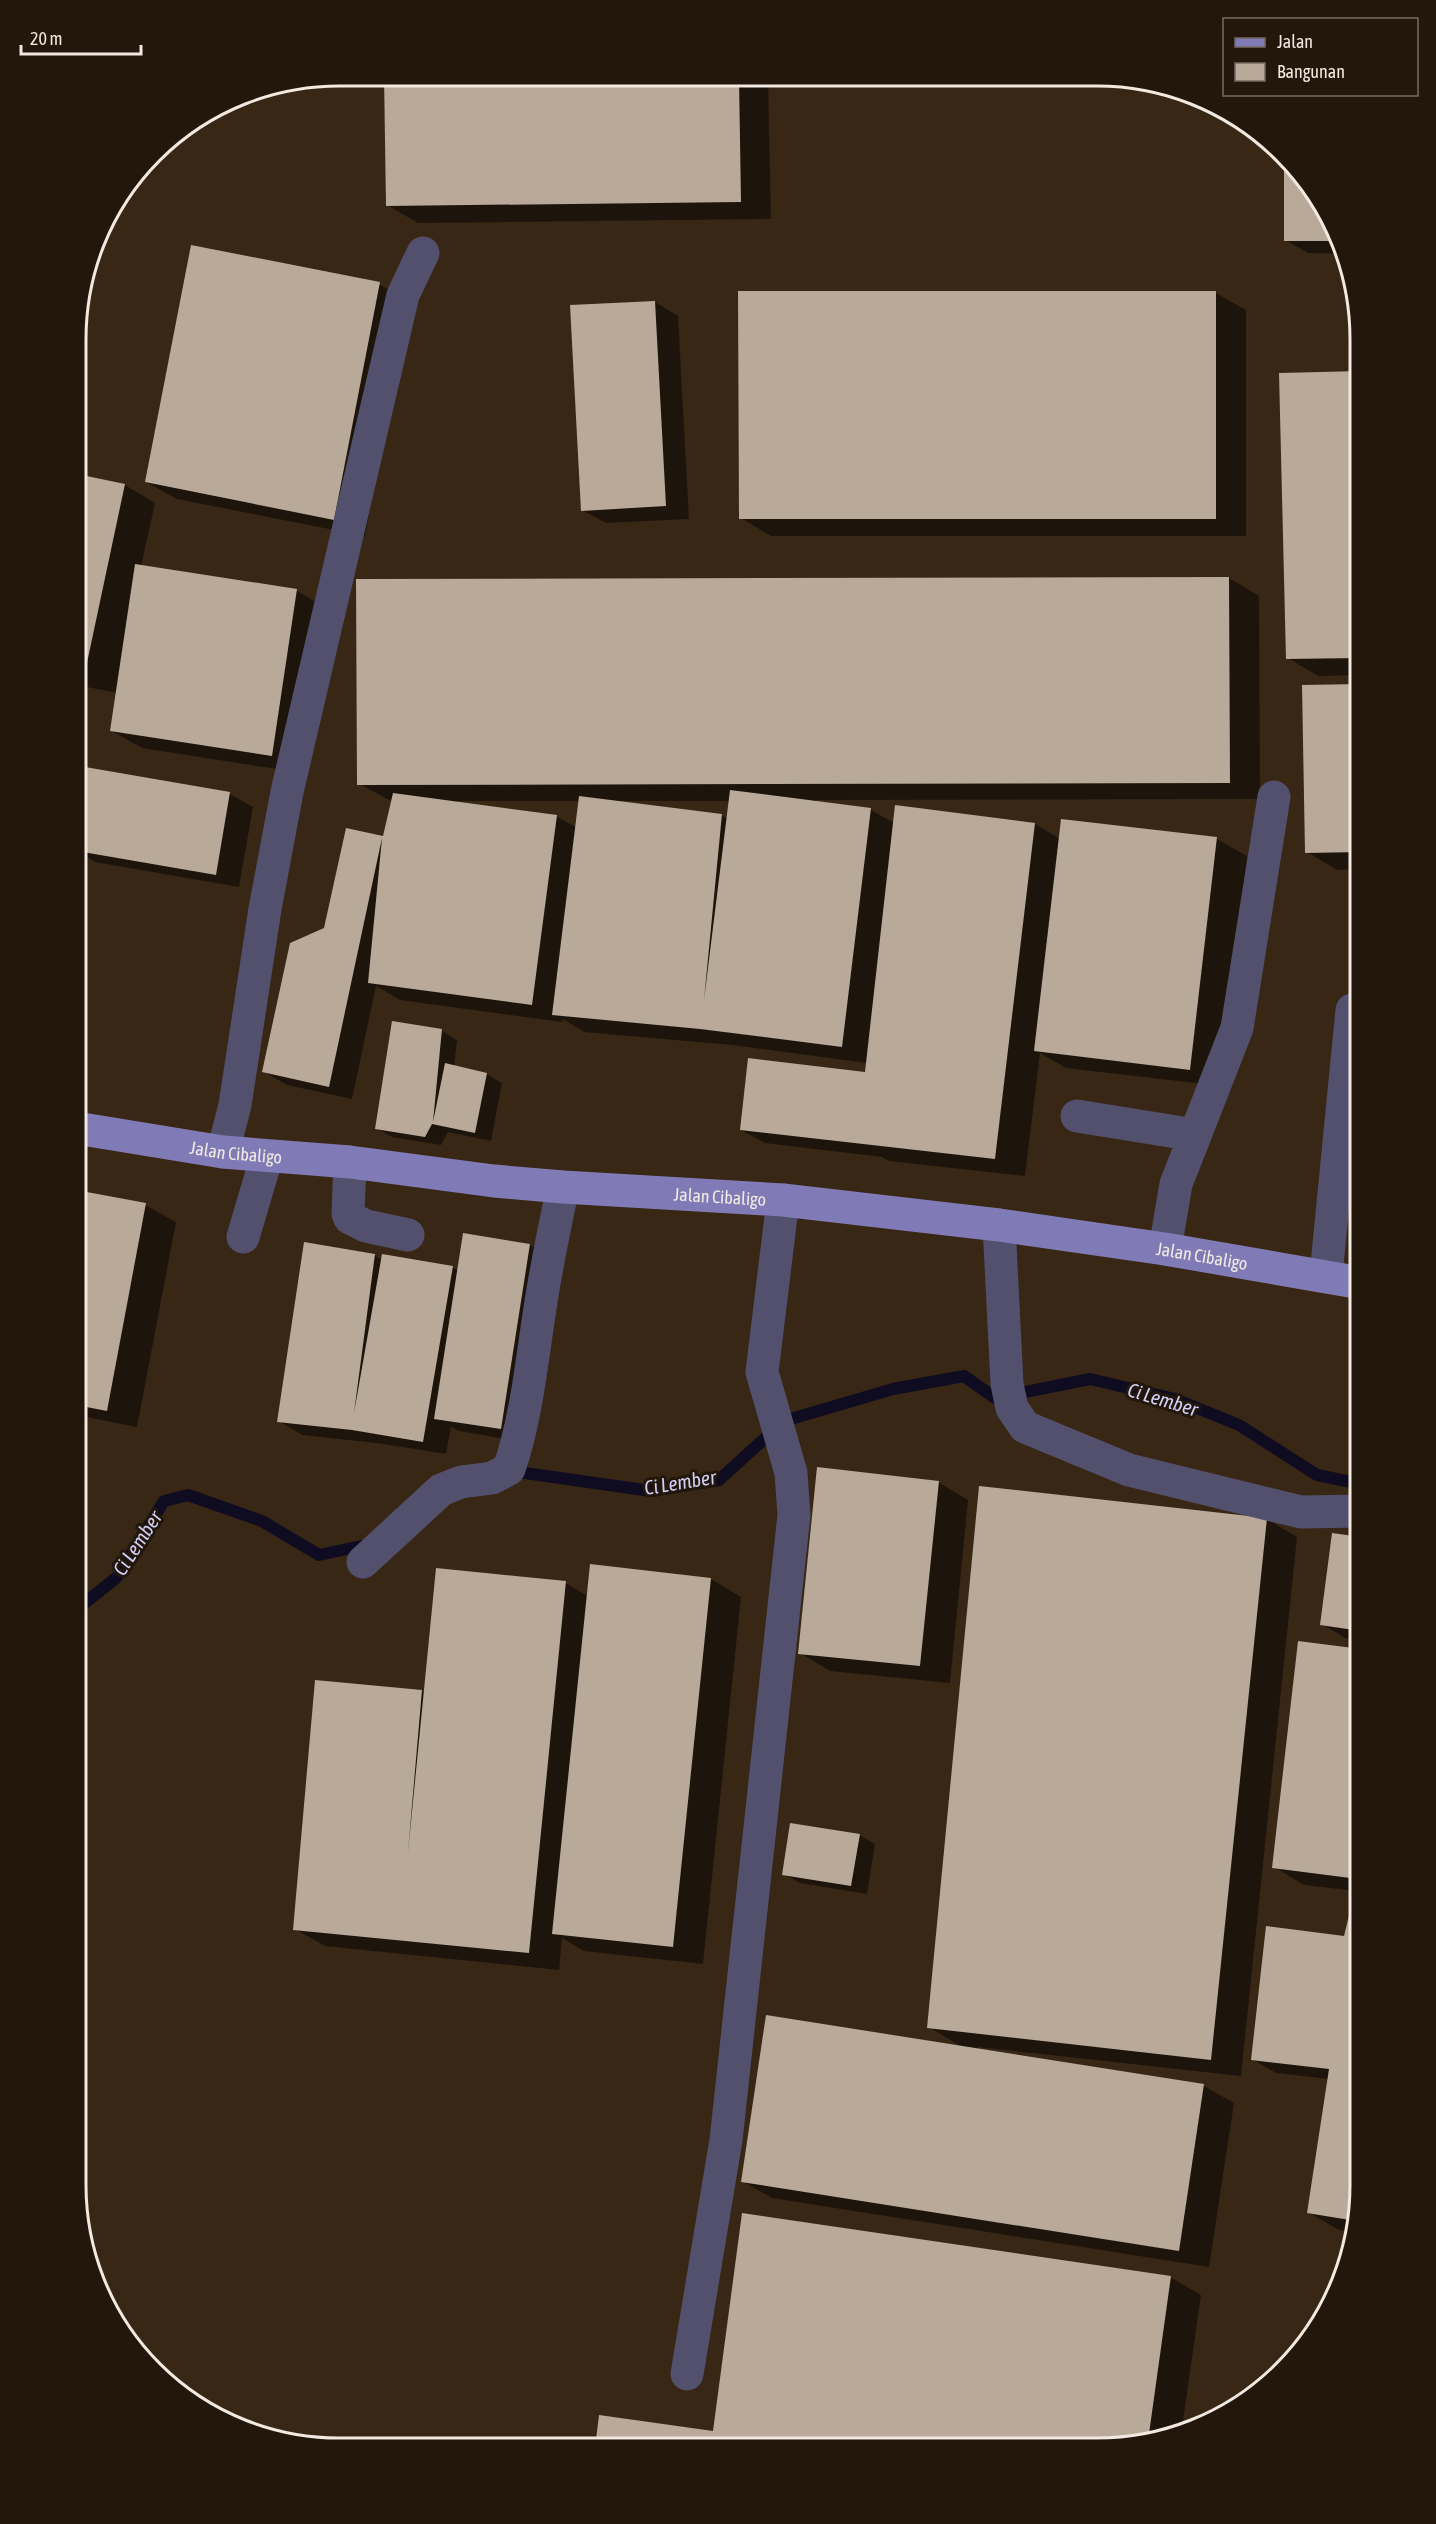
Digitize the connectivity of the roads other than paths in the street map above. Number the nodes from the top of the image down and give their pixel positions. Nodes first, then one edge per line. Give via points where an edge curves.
1 (423, 253) dead end
2 (1274, 797) dead end
3 (1351, 1020) edge
4 (1077, 1116) dead end
5 (86, 1130) edge
6 (1195, 1135) junction
7 (224, 1152) junction
8 (267, 1156) junction
9 (350, 1162) junction
10 (562, 1188) junction
11 (783, 1200) junction
12 (999, 1225) junction
13 (408, 1235) dead end
14 (243, 1237) dead end
15 (1165, 1249) junction
16 (1326, 1275) junction
17 (1351, 1280) edge
18 (1351, 1511) edge
19 (363, 1562) dead end
20 (687, 2374) dead end

1 - 7 street via 403,295 287,792
2 - 6 street via 1237,1028
3 - 16 street
4 - 6 street
5 - 7 main road, Jalan Cibaligo
6 - 15 street via 1176,1184
7 - 8 main road, Jalan Cibaligo
8 - 9 main road, Jalan Cibaligo
8 - 14 street
9 - 10 main road, Jalan Cibaligo
9 - 13 street via 350,1218 366,1226
10 - 11 main road, Jalan Cibaligo
10 - 19 street via 529,1387 509,1469 492,1478 461,1482 441,1490
11 - 12 main road, Jalan Cibaligo
11 - 20 street via 762,1372 791,1473 794,1515 726,2140
12 - 15 main road, Jalan Cibaligo
12 - 18 street via 1006,1384 1012,1408 1025,1427 1129,1470 1301,1512
15 - 16 main road, Jalan Cibaligo
16 - 17 main road, Jalan Cibaligo

